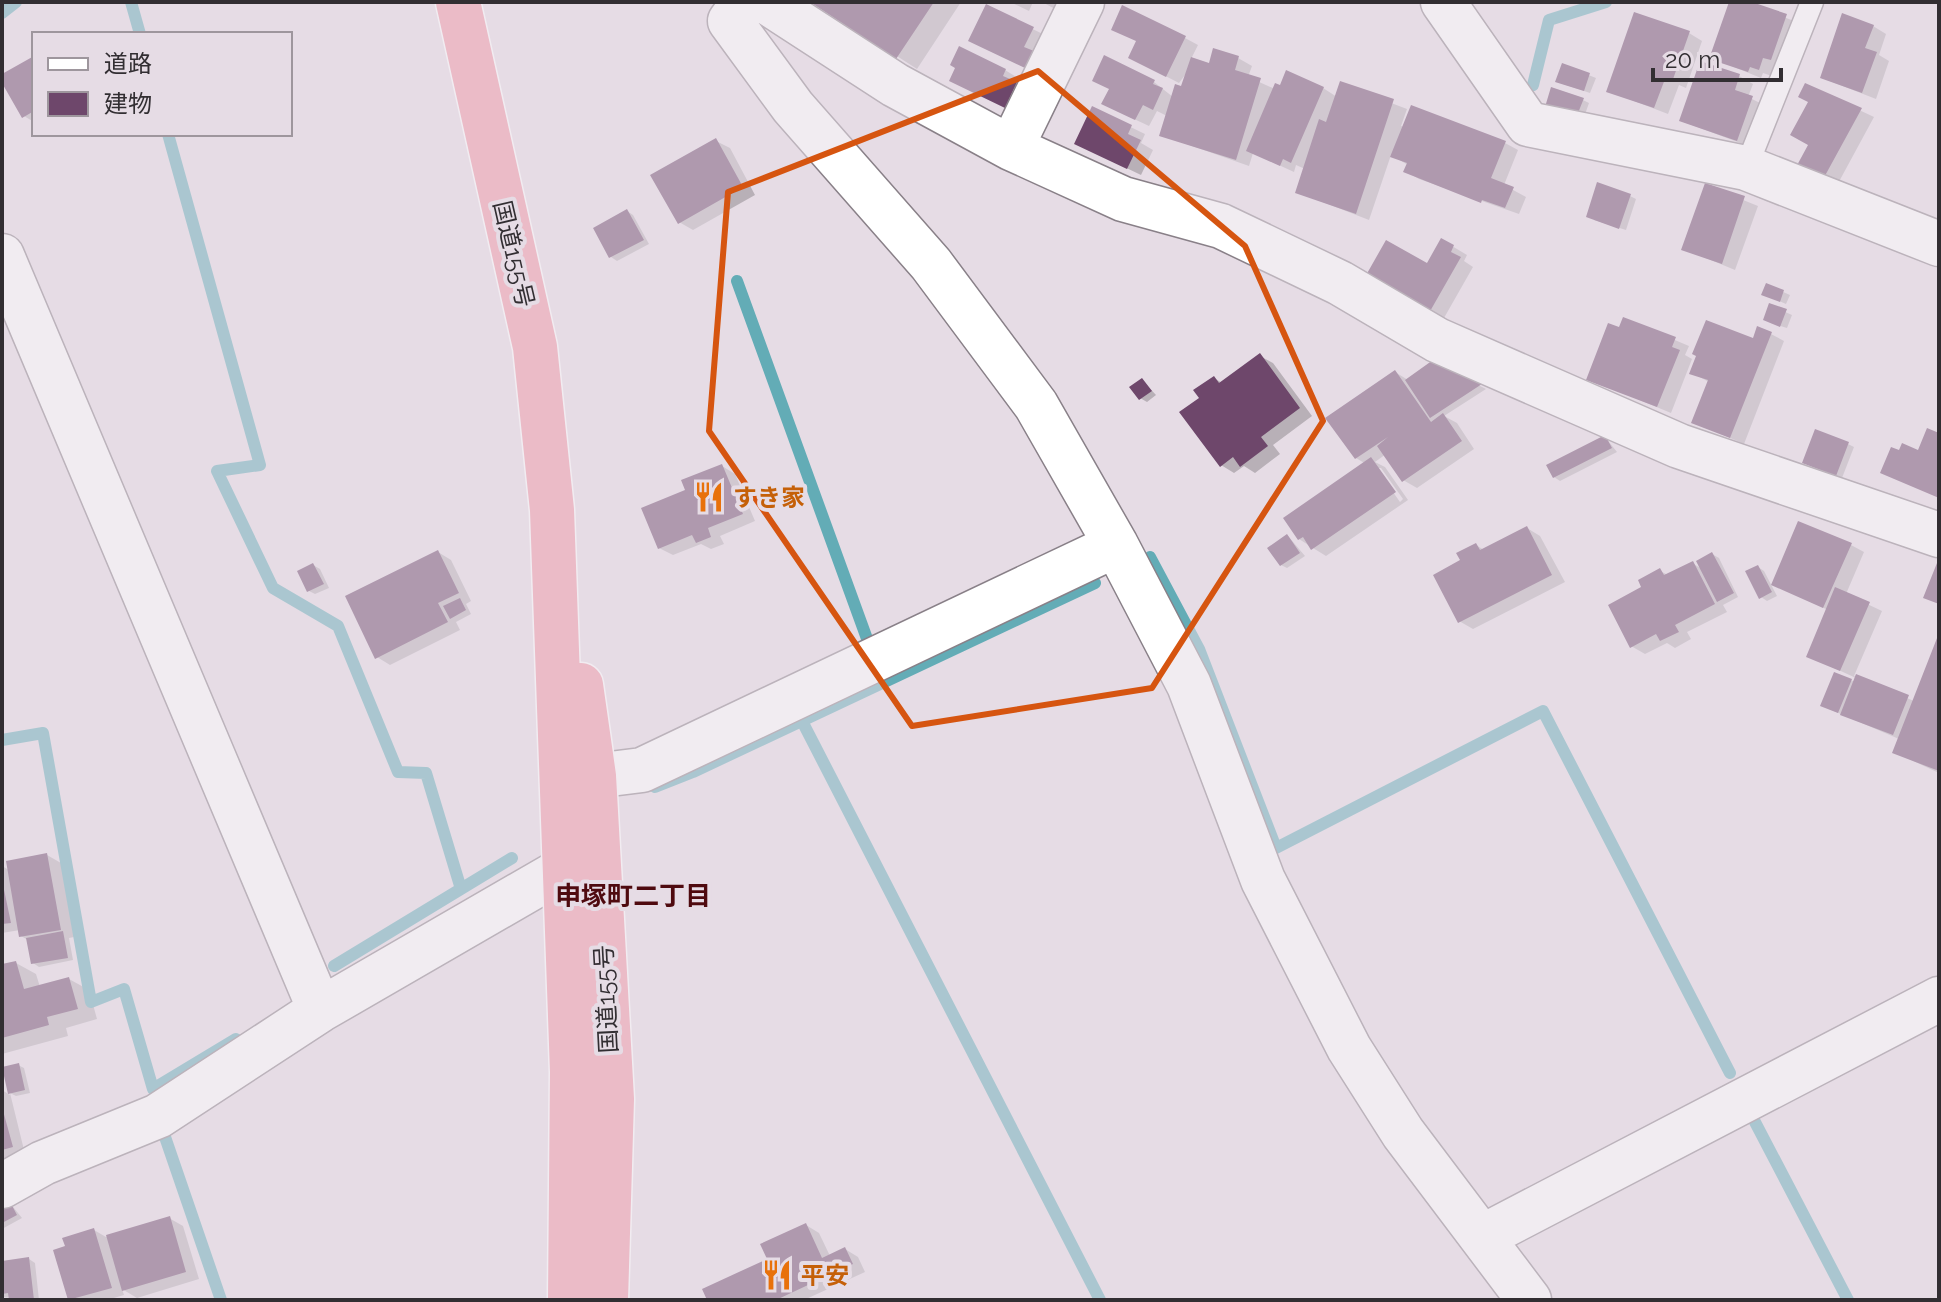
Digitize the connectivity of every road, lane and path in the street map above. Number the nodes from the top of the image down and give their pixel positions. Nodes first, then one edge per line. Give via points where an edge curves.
1 (458, 2) edge
2 (744, 2) edge
3 (767, 2) edge
4 (1082, 2) edge
5 (1443, 2) edge
6 (1812, 2) edge
7 (1011, 148) junction
8 (1746, 168) junction
9 (1939, 244) edge
10 (2, 256) edge
11 (552, 510) junction
12 (1939, 535) edge
13 (1116, 545) junction
14 (594, 776) junction
15 (564, 869) junction
16 (1939, 999) edge
17 (320, 1010) junction
18 (2, 1186) edge
19 (1482, 1237) junction
20 (570, 1300) edge
21 (606, 1300) edge
22 (1529, 1300) edge

1 - 11 highway, 国道155号 via 535,347
2 - 13 street via 730,21 793,107 931,264 1036,405
3 - 7 street via 895,85
4 - 7 street
5 - 8 street via 1528,124
6 - 8 lane
7 - 12 street via 1123,199 1221,226 1340,283 1437,340 1679,446
8 - 9 street
10 - 17 street
11 - 14 highway, 国道155号
11 - 15 highway, 国道155号
13 - 14 street via 642,770
13 - 19 street via 1189,685 1263,880 1349,1048 1403,1133
14 - 21 highway, 国道155号 via 612,1099
15 - 17 street
15 - 20 highway, 国道155号 via 572,1072
16 - 19 street
17 - 18 street via 158,1116 43,1163
19 - 22 street

